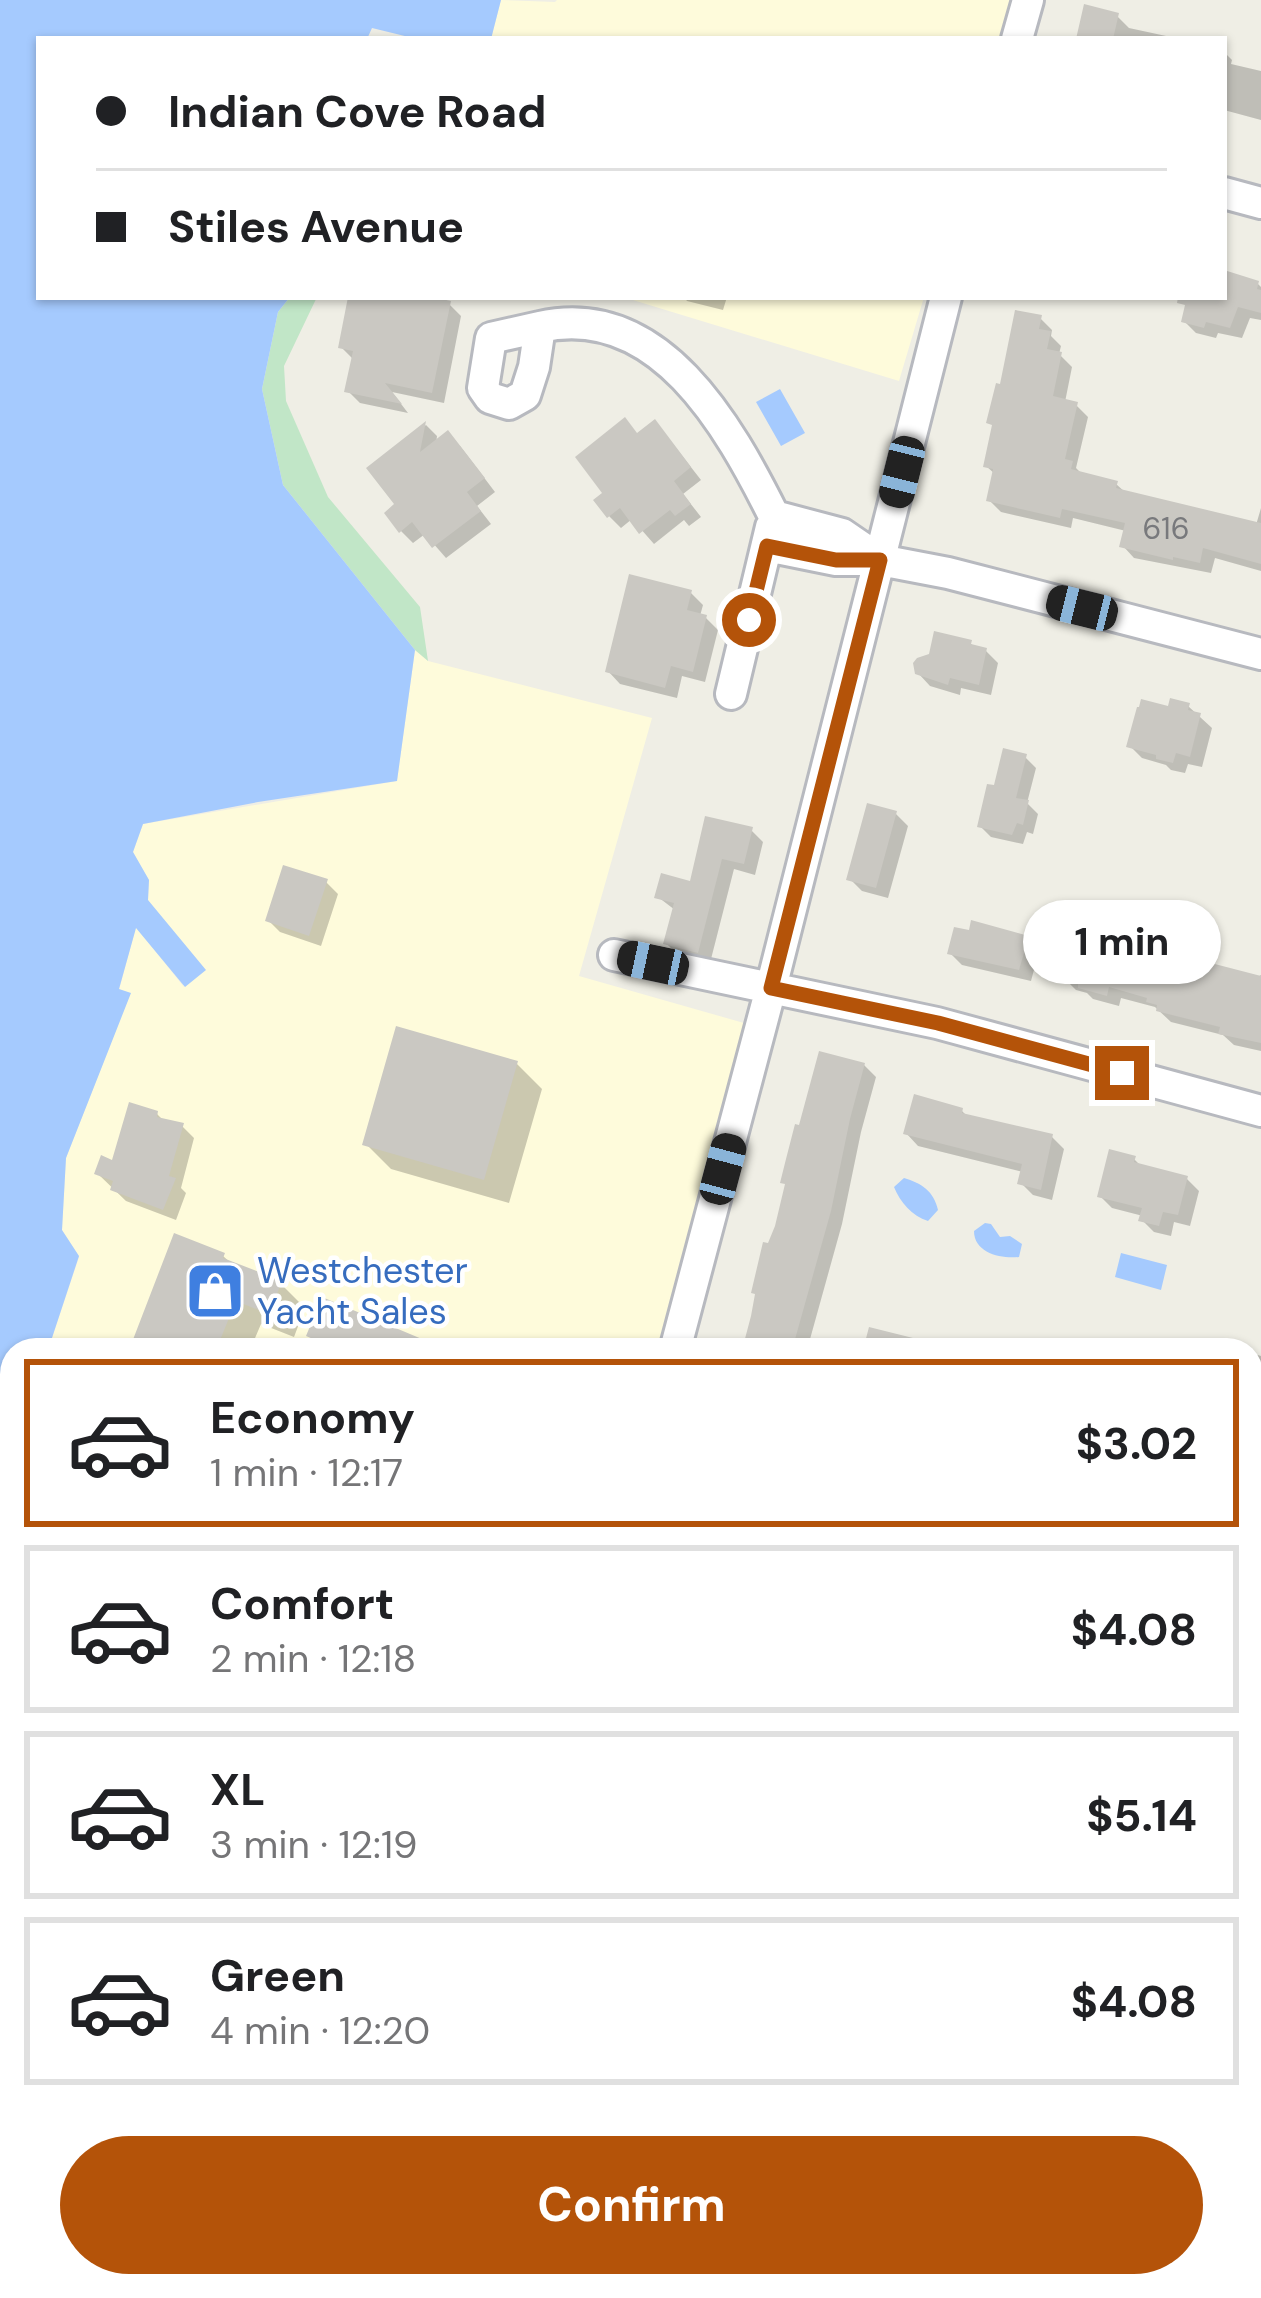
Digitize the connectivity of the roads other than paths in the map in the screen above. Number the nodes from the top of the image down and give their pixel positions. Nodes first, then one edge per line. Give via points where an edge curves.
1 (1028, 0) edge
2 (1018, 36) edge
3 (1227, 194) edge
4 (1261, 203) edge
5 (945, 300) edge
6 (540, 326) dead end
7 (770, 531) junction
8 (880, 560) junction
9 (1261, 654) edge
10 (731, 694) dead end
11 (614, 955) dead end
12 (771, 988) junction
13 (1261, 1111) edge
14 (678, 1338) edge

1 - 2 street
3 - 4 street
5 - 8 street
6 - 7 street via 609,328 655,349 695,388 747,463
7 - 8 street via 842,533
7 - 10 street
8 - 9 street
8 - 12 street
11 - 12 street
12 - 13 street via 938,1023
12 - 14 street

